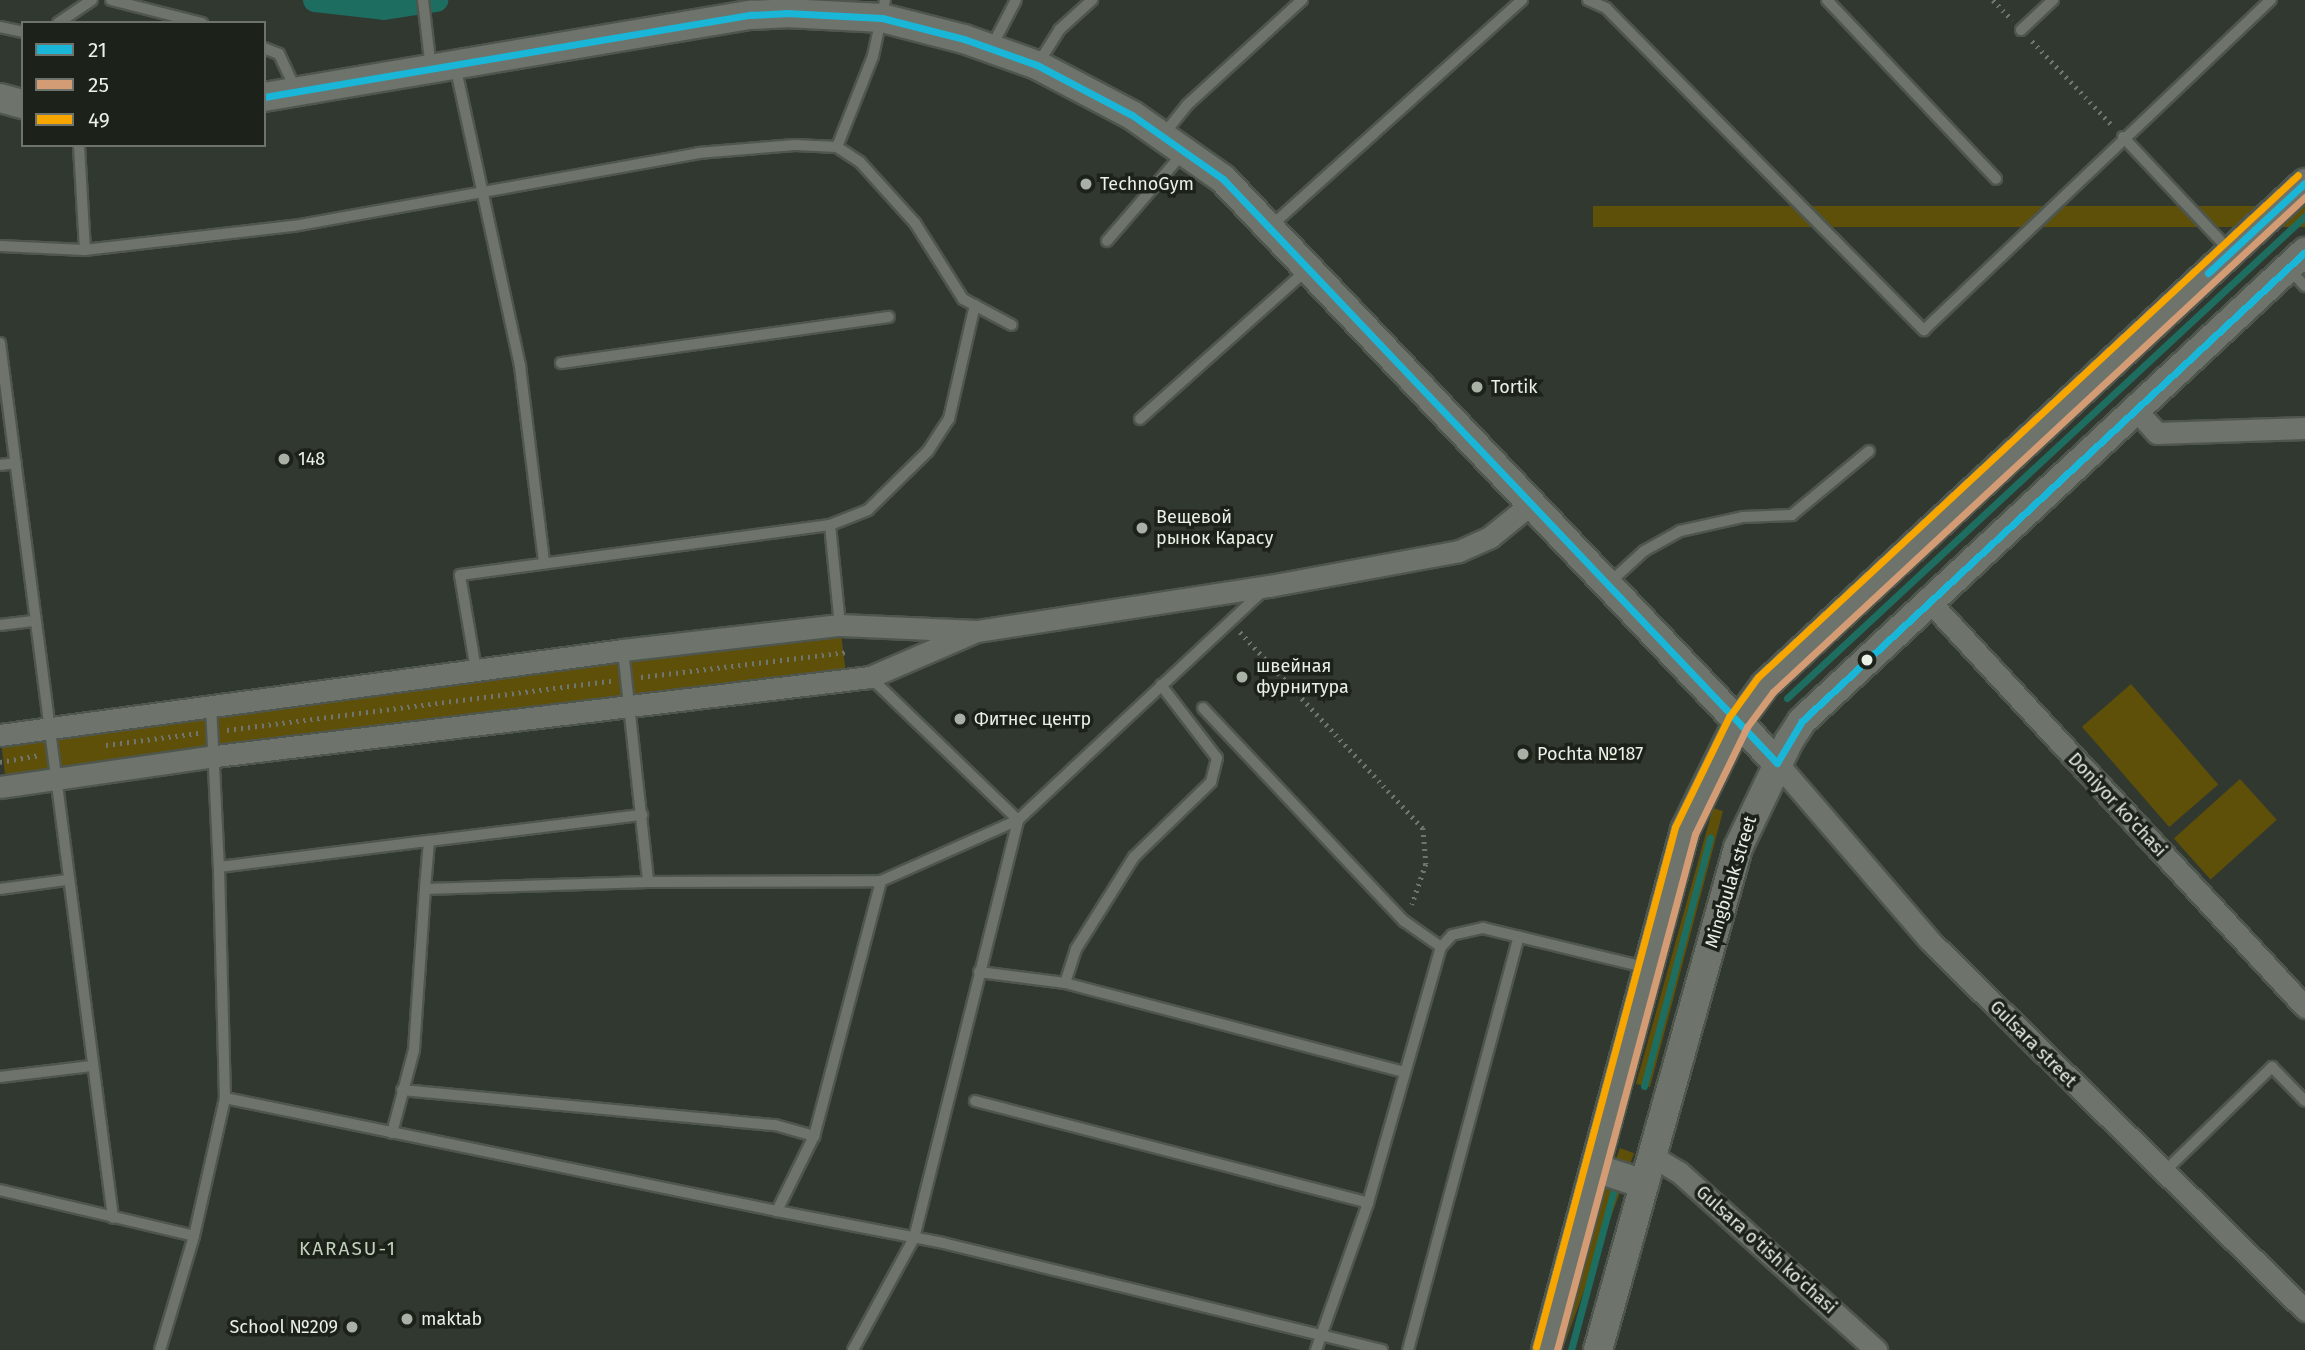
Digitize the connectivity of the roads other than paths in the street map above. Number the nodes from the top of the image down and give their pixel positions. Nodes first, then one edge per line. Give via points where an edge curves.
1 (92, 0) edge
2 (111, 0) edge
3 (423, 0) edge
4 (1016, 0) edge
5 (1092, 0) edge
6 (1302, 0) edge
7 (1522, 0) edge
8 (1588, 0) edge
9 (1615, 0) edge
10 (1827, 0) edge
11 (2053, 0) edge
12 (2271, 0) edge
13 (1606, 8) junction
14 (883, 9) edge
15 (61, 21) edge
16 (194, 21) edge
17 (0, 27) edge
18 (2021, 30) road end
19 (21, 32) edge
20 (991, 48) junction
21 (266, 49) edge
22 (1037, 65) junction
23 (443, 67) junction
24 (296, 91) junction
25 (266, 97) edge
26 (0, 98) edge
27 (21, 103) edge
28 (2123, 137) junction
29 (1174, 142) junction
30 (79, 147) edge
31 (837, 147) junction
32 (1996, 179) dead end
33 (2305, 183) edge
34 (484, 192) junction
35 (1271, 226) junction
36 (1107, 241) dead end
37 (0, 246) edge
38 (85, 250) junction
39 (2230, 252) junction
40 (1310, 267) junction
41 (2299, 268) edge
42 (975, 305) junction
43 (889, 317) dead end
44 (1012, 325) dead end
45 (0, 343) edge
46 (561, 363) dead end
47 (3, 381) edge
48 (2136, 410) junction
49 (1140, 419) dead end
50 (2305, 428) edge
51 (1869, 451) dead end
52 (16, 463) junction
53 (0, 465) edge
54 (1532, 503) junction
55 (830, 524) junction
56 (544, 562) junction
57 (1608, 584) junction
58 (1269, 586) junction
59 (1930, 602) junction
60 (35, 621) junction
61 (0, 625) edge
62 (840, 625) junction
63 (977, 631) junction
64 (623, 650) junction
65 (476, 670) junction
66 (870, 677) junction
67 (1161, 685) junction
68 (211, 706) junction
69 (629, 706) junction
70 (1203, 708) dead end
71 (1738, 722) junction
72 (48, 726) junction
73 (0, 735) edge
74 (216, 756) junction
75 (1777, 763) junction
76 (56, 778) junction
77 (0, 787) edge
78 (642, 815) junction
79 (1018, 820) junction
80 (429, 841) junction
81 (219, 867) junction
82 (67, 880) junction
83 (881, 881) junction
84 (648, 882) junction
85 (0, 889) edge
86 (425, 889) junction
87 (1519, 937) junction
88 (1441, 947) junction
89 (1648, 968) junction
90 (979, 972) junction
91 (1065, 983) junction
92 (2305, 1007) edge
93 (91, 1066) junction
94 (1404, 1072) junction
95 (0, 1077) edge
96 (402, 1090) junction
97 (225, 1098) junction
98 (975, 1101) dead end
99 (2305, 1101) edge
100 (392, 1133) junction
101 (814, 1136) junction
102 (1652, 1156) junction
103 (1595, 1168) junction
104 (2164, 1172) junction
105 (1644, 1184) junction
106 (0, 1190) edge
107 (1368, 1203) junction
108 (777, 1211) junction
109 (113, 1218) junction
110 (194, 1236) junction
111 (914, 1238) junction
112 (2305, 1310) edge
113 (1321, 1335) junction
114 (160, 1350) edge
115 (853, 1350) edge
116 (1316, 1350) edge
117 (1382, 1350) edge
118 (1408, 1350) edge
119 (1546, 1350) edge
120 (1598, 1350) edge
121 (1876, 1350) edge

1 - 15 lane
2 - 16 lane
3 - 23 lane via 427,26
4 - 20 lane
5 - 22 lane via 1059,30
6 - 29 lane via 1187,105
7 - 35 lane
8 - 13 lane
9 - 13 lane
10 - 32 lane
11 - 18 lane
12 - 28 lane
13 - 28 lane via 1924,330
14 - 20 main road
14 - 23 main road via 751,15
14 - 31 lane via 873,56
17 - 19 lane
20 - 22 main road
21 - 24 lane via 279,54
22 - 29 main road
23 - 24 main road
23 - 34 lane
24 - 25 main road
26 - 27 main road
28 - 39 lane
29 - 35 main road
29 - 36 lane
30 - 38 lane
31 - 34 lane via 795,145 698,153
31 - 42 lane via 860,162 906,213 949,281
33 - 39 main road
34 - 38 lane via 293,226
34 - 56 lane via 520,366
35 - 40 main road
37 - 38 lane
39 - 71 main road via 1765,685
40 - 49 lane
40 - 54 main road
41 - 48 main road, Mingbulak street
42 - 44 lane
42 - 55 lane via 949,419 928,451 868,510
43 - 46 lane
45 - 47 lane
47 - 52 lane
48 - 50 street via 2157,433
48 - 59 main road, Mingbulak street
51 - 57 lane via 1792,515 1744,517 1680,531 1644,551
52 - 53 lane
52 - 60 lane
54 - 57 main road
54 - 58 street via 1490,537 1459,551
55 - 56 lane
55 - 62 lane
56 - 65 lane via 460,575
57 - 71 main road
58 - 63 street
58 - 67 lane
59 - 75 main road, Mingbulak street via 1802,721
59 - 92 street, Doniyor ko'chasi
60 - 61 lane
60 - 72 lane
62 - 63 street
62 - 64 street
63 - 66 street
64 - 65 street
64 - 69 lane
65 - 68 street
66 - 69 street
66 - 79 lane
67 - 79 lane
67 - 91 lane via 1216,758 1211,782 1134,857 1076,949
68 - 72 street
68 - 74 lane
69 - 74 street
69 - 78 lane
70 - 88 lane via 1404,921
71 - 75 main road
71 - 89 main road via 1685,830
72 - 73 street
72 - 76 lane
74 - 76 street
74 - 81 lane
75 - 102 main road, Mingbulak street via 1738,848
75 - 104 street, Gulsara street via 1928,940
76 - 77 street
76 - 82 lane
78 - 80 lane
78 - 84 lane
79 - 83 lane
79 - 90 lane
80 - 81 lane
80 - 86 lane
81 - 97 lane
82 - 85 lane
82 - 93 lane
83 - 84 lane
83 - 101 lane
84 - 86 lane
86 - 96 lane via 414,1050
87 - 88 lane via 1483,928 1451,935
87 - 89 lane
87 - 118 lane
88 - 94 lane
89 - 103 main road
90 - 91 lane
90 - 111 lane
91 - 94 lane
93 - 95 lane
93 - 109 lane
94 - 107 lane
96 - 100 lane
96 - 101 lane via 775,1125
97 - 100 lane
97 - 110 lane
98 - 107 lane
99 - 104 lane via 2272,1067
100 - 108 lane
101 - 108 lane
102 - 105 main road, Mingbulak street
102 - 121 street, Gulsara o'tish ko'chasi via 1679,1172
103 - 105 main road
103 - 119 main road
104 - 112 street, Gulsara street
105 - 120 main road, Mingbulak street
106 - 109 lane
107 - 113 lane
108 - 111 lane
109 - 110 lane
110 - 114 lane
111 - 113 lane
111 - 115 lane
113 - 116 lane
113 - 117 lane

